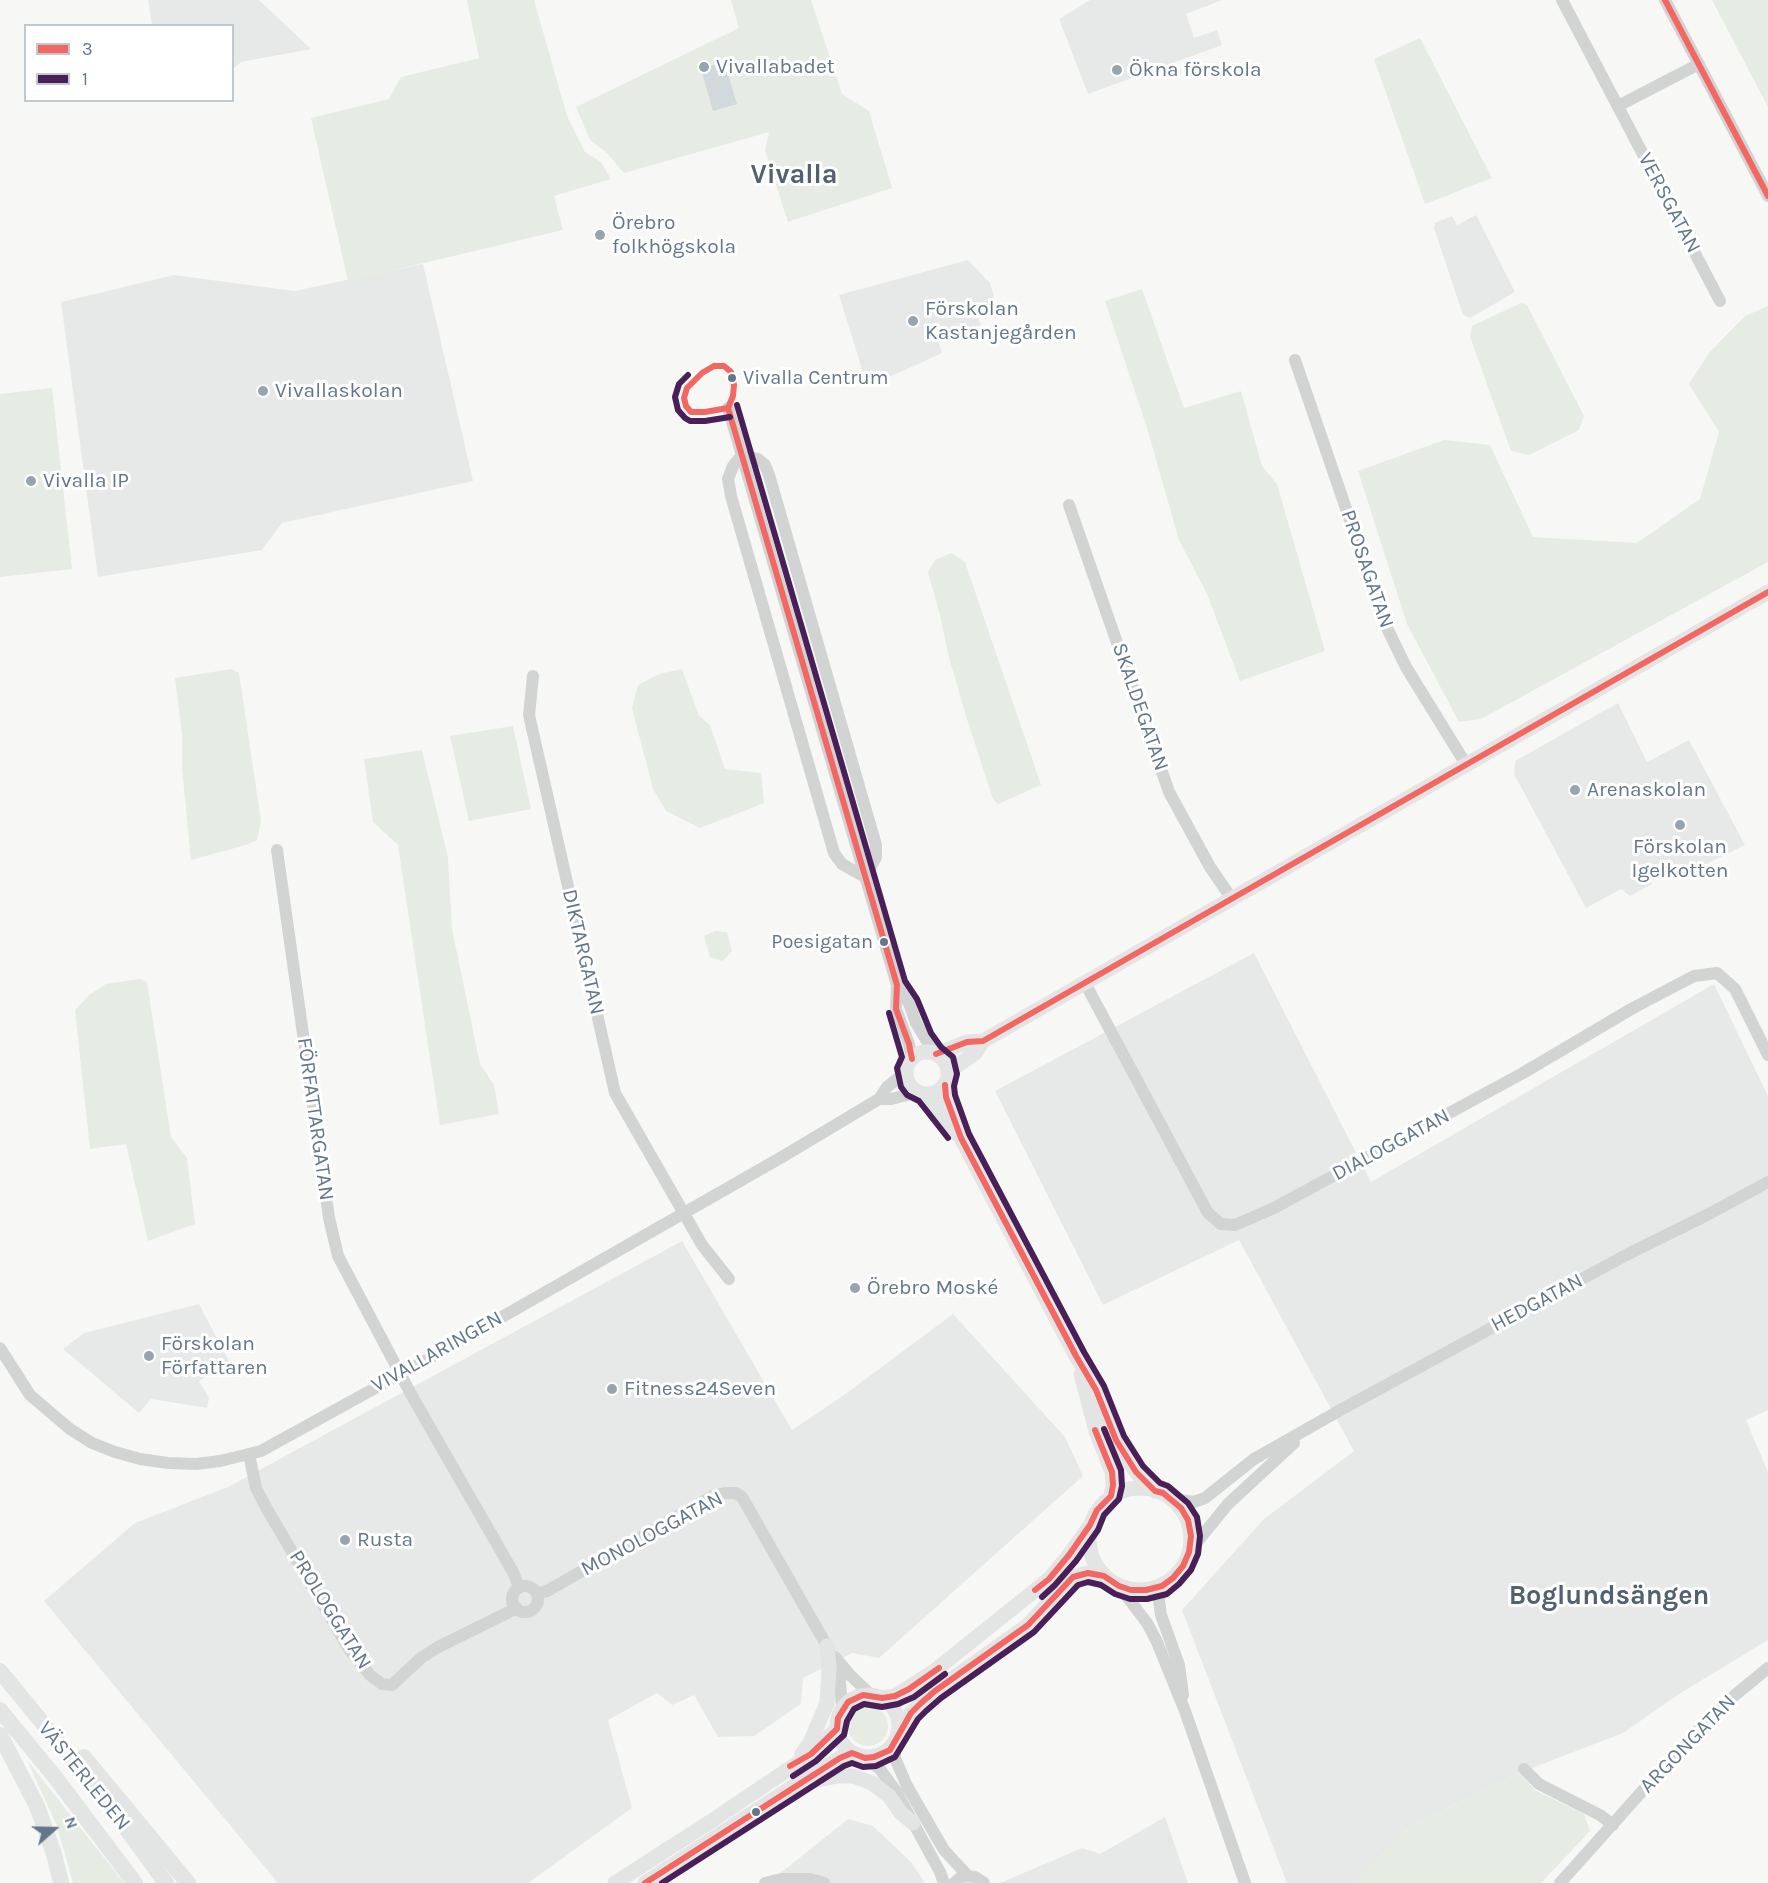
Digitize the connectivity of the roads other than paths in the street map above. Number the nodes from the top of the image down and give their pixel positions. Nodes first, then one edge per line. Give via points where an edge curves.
1 (1562, 0) edge
2 (1665, 0) edge
3 (1698, 64) junction
4 (1618, 106) junction
5 (1768, 196) edge
6 (1720, 301) dead end
7 (1295, 360) dead end
8 (728, 408) dead end
9 (742, 455) junction
10 (1069, 505) dead end
11 (1768, 592) edge
12 (533, 676) dead end
13 (1467, 766) junction
14 (277, 850) dead end
15 (865, 877) junction
16 (1232, 899) junction
17 (1085, 983) junction
18 (897, 985) junction
19 (982, 1041) junction
20 (935, 1053) junction
21 (1768, 1055) edge
22 (909, 1066) junction
23 (946, 1079) junction
24 (922, 1093) junction
25 (879, 1099) junction
26 (961, 1138) junction
27 (1768, 1182) edge
28 (684, 1213) junction
29 (729, 1279) dead end
30 (0, 1348) edge
31 (1076, 1356) junction
32 (401, 1373) junction
33 (1310, 1429) junction
34 (249, 1454) junction
35 (1159, 1492) junction
36 (1111, 1496) junction
37 (1090, 1525) junction
38 (1189, 1552) junction
39 (1104, 1576) junction
40 (1119, 1586) junction
41 (1162, 1586) junction
42 (519, 1587) junction
43 (537, 1594) junction
44 (517, 1608) junction
45 (827, 1646) junction
46 (1768, 1668) edge
47 (0, 1671) edge
48 (877, 1696) junction
49 (842, 1708) junction
50 (0, 1710) edge
51 (1185, 1711) junction
52 (36, 1717) junction
53 (837, 1729) junction
54 (0, 1735) edge
55 (897, 1739) junction
56 (858, 1756) junction
57 (790, 1767) junction
58 (1524, 1769) dead end
59 (797, 1784) junction
60 (913, 1823) junction
61 (1613, 1825) junction
62 (968, 1876) junction
63 (61, 1883) edge
64 (135, 1883) edge
65 (166, 1883) edge
66 (188, 1883) edge
67 (615, 1883) edge
68 (645, 1883) edge
69 (765, 1883) edge
70 (824, 1883) edge
71 (944, 1883) edge
72 (954, 1883) edge
73 (984, 1883) edge
74 (1245, 1883) edge
75 (1560, 1883) edge

1 - 4 street, VERSGATAN
2 - 3 street
3 - 4 street
3 - 5 street
4 - 6 street, VERSGATAN
7 - 13 street, PROSAGATAN via 1387,628 1406,667
8 - 9 street
9 - 15 street
9 - 15 street via 765,465 776,496 876,844 876,857
9 - 15 street via 728,479 731,496 834,853 842,864
10 - 16 street, SKALDEGATAN via 1169,792
11 - 13 main road
12 - 28 street, DIKTARGATAN via 529,715 615,1093
13 - 16 main road
14 - 32 street, FÖRFATTARGATAN via 333,1241
15 - 18 street
16 - 17 main road
17 - 19 main road
17 - 21 street, DIALOGGATAN via 1208,1213 1221,1224 1235,1226 1523,1073 1694,976 1717,973 1735,989
18 - 20 street
18 - 22 street via 896,1009 909,1044
19 - 20 main road
19 - 23 main road via 975,1053
20 - 22 main road via 920,1053
20 - 23 main road via 945,1061
22 - 24 main road via 909,1083
22 - 25 street, VIVALLARINGEN
23 - 24 main road via 938,1091
23 - 26 main road via 946,1097
24 - 25 street, VIVALLARINGEN
24 - 26 main road
25 - 28 street, VIVALLARINGEN
26 - 31 main road
27 - 33 street, HEDGATAN via 1618,1259
28 - 29 street, DIKTARGATAN via 702,1245
28 - 32 street, VIVALLARINGEN
30 - 34 street, VIVALLARINGEN via 30,1395 92,1443 140,1459 168,1463 196,1464
31 - 35 main road via 1096,1390 1116,1440 1136,1472
31 - 36 main road via 1096,1431 1112,1472
32 - 34 street, VIVALLARINGEN
32 - 42 street
33 - 35 street, HEDGATAN via 1254,1459 1205,1498 1194,1502
33 - 38 street, HEDGATAN via 1228,1504
34 - 44 street, PROLOGGATAN via 254,1482 264,1503 349,1649 382,1684 392,1685 433,1651
35 - 36 main road via 1130,1489
35 - 38 main road via 1181,1508 1188,1520
36 - 37 main road via 1097,1510
37 - 39 main road via 1092,1559
37 - 48 main road via 1049,1579 933,1672 895,1696
38 - 41 main road via 1183,1566
39 - 40 main road
39 - 55 main road via 1088,1573 1073,1577 1028,1625 920,1704
40 - 41 main road via 1131,1590
40 - 51 street via 1147,1623
41 - 51 street via 1161,1615 1179,1665
42 - 43 street via 529,1586
42 - 44 street via 513,1596
43 - 44 street via 533,1609
43 - 45 street, MONOLOGGATAN via 713,1496 732,1492 741,1497
45 - 48 street, MONOLOGGATAN via 850,1675
45 - 49 street, MONOLOGGATAN via 840,1681
45 - 57 main road via 827,1703 810,1743
46 - 61 street, ARGONGATAN via 1689,1740
47 - 52 highway, VÄSTERLEDEN
48 - 49 main road via 855,1698
48 - 55 main road via 897,1713
49 - 53 main road
50 - 64 highway, VÄSTERLEDEN
51 - 74 street
52 - 65 highway, VÄSTERLEDEN via 104,1798
52 - 66 highway via 63,1731
53 - 56 main road via 839,1738
53 - 57 main road via 811,1754
54 - 63 highway via 37,1806
55 - 56 main road via 882,1755
55 - 62 street via 895,1758 907,1786 944,1850
56 - 59 main road via 840,1758
56 - 60 street via 886,1776
57 - 67 main road
58 - 61 street via 1539,1784
59 - 60 main road via 853,1776 882,1790
59 - 68 main road
60 - 71 street
61 - 75 street, ARGONGATAN
62 - 72 street
62 - 73 street
69 - 70 street via 810,1879

